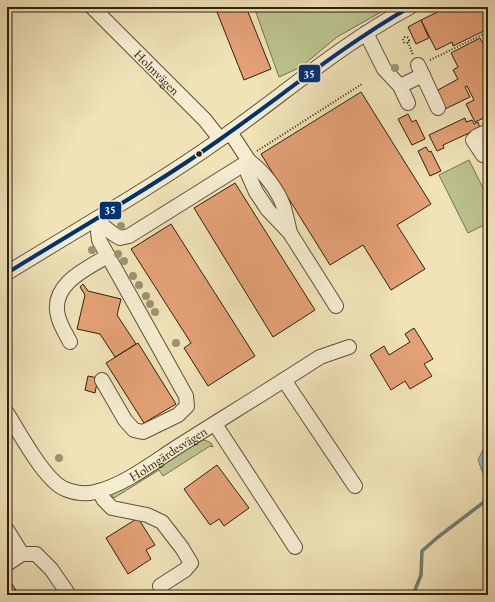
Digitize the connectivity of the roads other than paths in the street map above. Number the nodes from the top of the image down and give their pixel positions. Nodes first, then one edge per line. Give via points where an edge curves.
1 (92, 7) edge
2 (410, 7) edge
3 (366, 33) junction
4 (400, 86) junction
5 (408, 103) dead end
6 (438, 108) dead end
7 (488, 131) edge
8 (225, 136) junction
9 (488, 157) edge
10 (248, 159) junction
11 (100, 221) junction
12 (108, 256) junction
13 (7, 273) edge
14 (336, 306) dead end
15 (70, 342) dead end
16 (349, 347) dead end
17 (102, 380) dead end
18 (284, 380) junction
19 (7, 413) edge
20 (215, 424) junction
21 (355, 486) dead end
22 (99, 491) junction
23 (7, 530) edge
24 (295, 548) dead end
25 (22, 554) junction
26 (7, 564) edge
27 (160, 586) dead end
28 (68, 595) edge

1 - 8 street, Holmvägen
2 - 3 street
3 - 4 street via 384,70
3 - 8 street via 318,65
4 - 5 street
4 - 6 street via 420,70
7 - 9 street via 474,140 483,155
8 - 10 street, Holmvägen
8 - 11 street
10 - 11 street via 129,236 120,238
10 - 14 street, Holmvägen via 258,167 276,192 290,233
11 - 12 street via 99,240
11 - 13 street
12 - 15 street via 71,279 56,302 58,317
12 - 17 street via 186,396 187,406 178,415 143,432 134,430 125,420
16 - 18 street, Holmgärdesvägen via 320,357
18 - 20 street, Holmgärdesvägen
18 - 21 street
19 - 22 street, Holmgärdesvägen via 55,482 63,488 81,494
20 - 22 street, Holmgärdesvägen via 125,479
20 - 24 street
22 - 27 street via 112,508 147,515 162,522 182,548 191,563 185,570
23 - 25 street
25 - 26 street
25 - 28 street via 36,554 51,569

